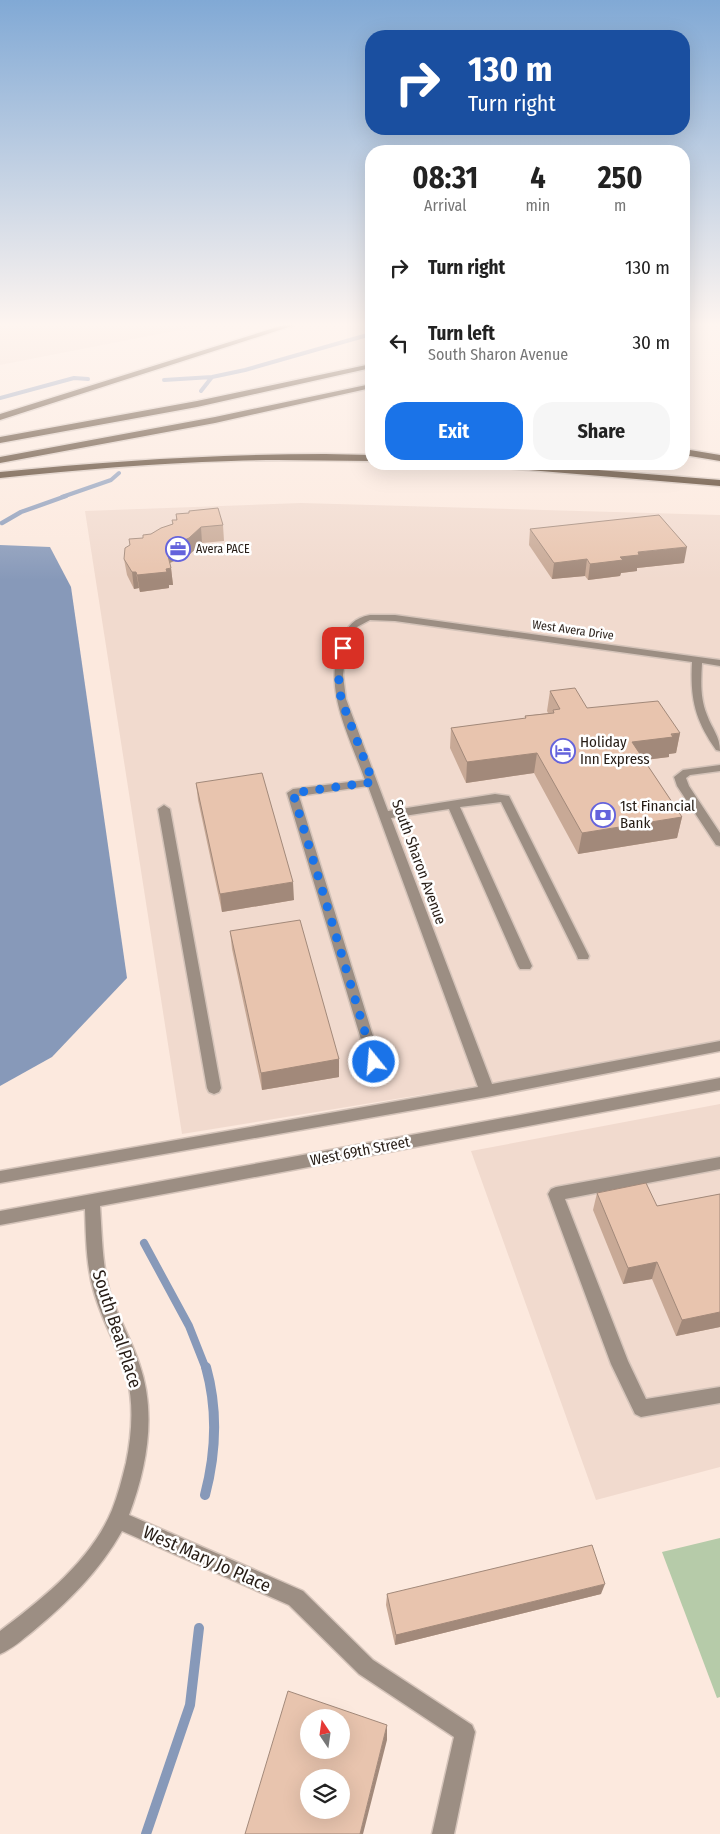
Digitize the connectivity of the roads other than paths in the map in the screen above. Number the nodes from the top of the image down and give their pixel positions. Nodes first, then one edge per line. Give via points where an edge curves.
1 (24, 409) edge
2 (170, 409) edge
3 (267, 409) edge
4 (0, 416) edge
5 (0, 440) edge
6 (690, 453) edge
7 (365, 458) edge
8 (720, 458) edge
9 (0, 460) edge
10 (565, 470) edge
11 (0, 475) edge
12 (720, 483) edge
13 (423, 622) joint
14 (697, 660) junction
15 (720, 663) edge
16 (720, 748) edge
17 (720, 768) edge
18 (373, 782) junction
19 (453, 804) junction
20 (164, 809) dead end
21 (385, 814) junction
22 (720, 842) edge
23 (583, 956) dead end
24 (525, 966) dead end
25 (720, 1046) edge
26 (374, 1062) dead end
27 (720, 1084) edge
28 (214, 1088) dead end
29 (486, 1091) junction
30 (720, 1163) edge
31 (0, 1177) edge
32 (92, 1202) junction
33 (0, 1218) edge
34 (720, 1395) edge
35 (118, 1520) junction
36 (0, 1644) edge
37 (443, 1834) edge

1 - 4 highway
2 - 5 highway
3 - 9 highway
6 - 8 highway
7 - 11 highway via 261,457 163,461
10 - 12 highway
13 - 14 street, West Avera Drive
13 - 18 street, South Sharon Avenue via 380,616 358,621 352,626 343,648 338,672 341,699
14 - 15 street, West Avera Drive
14 - 16 street via 697,706 704,724
17 - 22 street via 692,771 680,777
18 - 21 street, South Sharon Avenue
18 - 26 street via 293,793
19 - 21 street
19 - 23 street via 505,799
19 - 24 street
20 - 28 street
21 - 29 street, South Sharon Avenue
25 - 29 street
27 - 32 street, West 69th Street
29 - 31 street
30 - 34 street via 556,1194 620,1364 641,1408
32 - 33 street, West 69th Street
32 - 35 street, South Beal Place via 97,1270 138,1388 141,1424 135,1460
35 - 36 street, South Beal Place via 80,1577 41,1613
35 - 37 street, West Mary Jo Place via 296,1598 366,1668 465,1732

